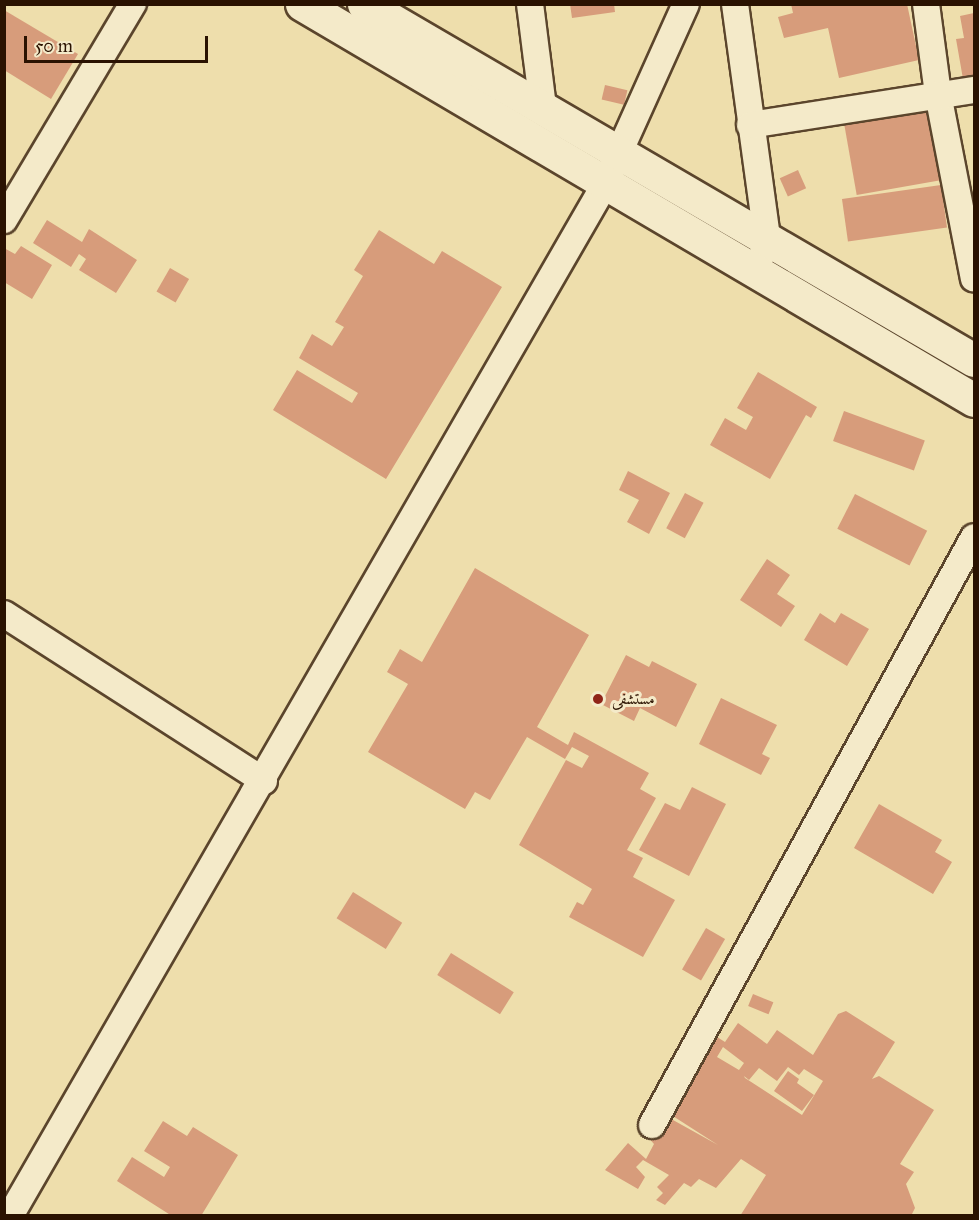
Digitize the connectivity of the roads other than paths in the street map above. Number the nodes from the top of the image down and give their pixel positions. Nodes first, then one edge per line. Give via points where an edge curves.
1 (133, 4) edge
2 (364, 4) edge
3 (530, 4) edge
4 (686, 4) edge
5 (735, 4) edge
6 (926, 4) edge
7 (312, 7) edge
8 (975, 90) edge
9 (938, 94) junction
10 (543, 107) junction
11 (750, 125) junction
12 (621, 151) junction
13 (605, 184) junction
14 (4, 220) edge
15 (767, 237) junction
16 (758, 270) junction
17 (975, 279) edge
18 (975, 360) edge
19 (975, 400) edge
20 (975, 537) edge
21 (4, 614) edge
22 (264, 781) junction
23 (652, 1125) dead end
24 (10, 1215) edge

1 - 14 street
2 - 10 main road
3 - 10 street
4 - 12 street
5 - 11 street
6 - 9 street
7 - 13 main road
8 - 9 street
9 - 11 street
9 - 17 street
10 - 12 main road
11 - 15 street
12 - 13 street
12 - 15 main road
13 - 16 main road
13 - 22 street
15 - 16 street
15 - 18 main road
16 - 19 main road
20 - 23 street
21 - 22 street
22 - 24 street

